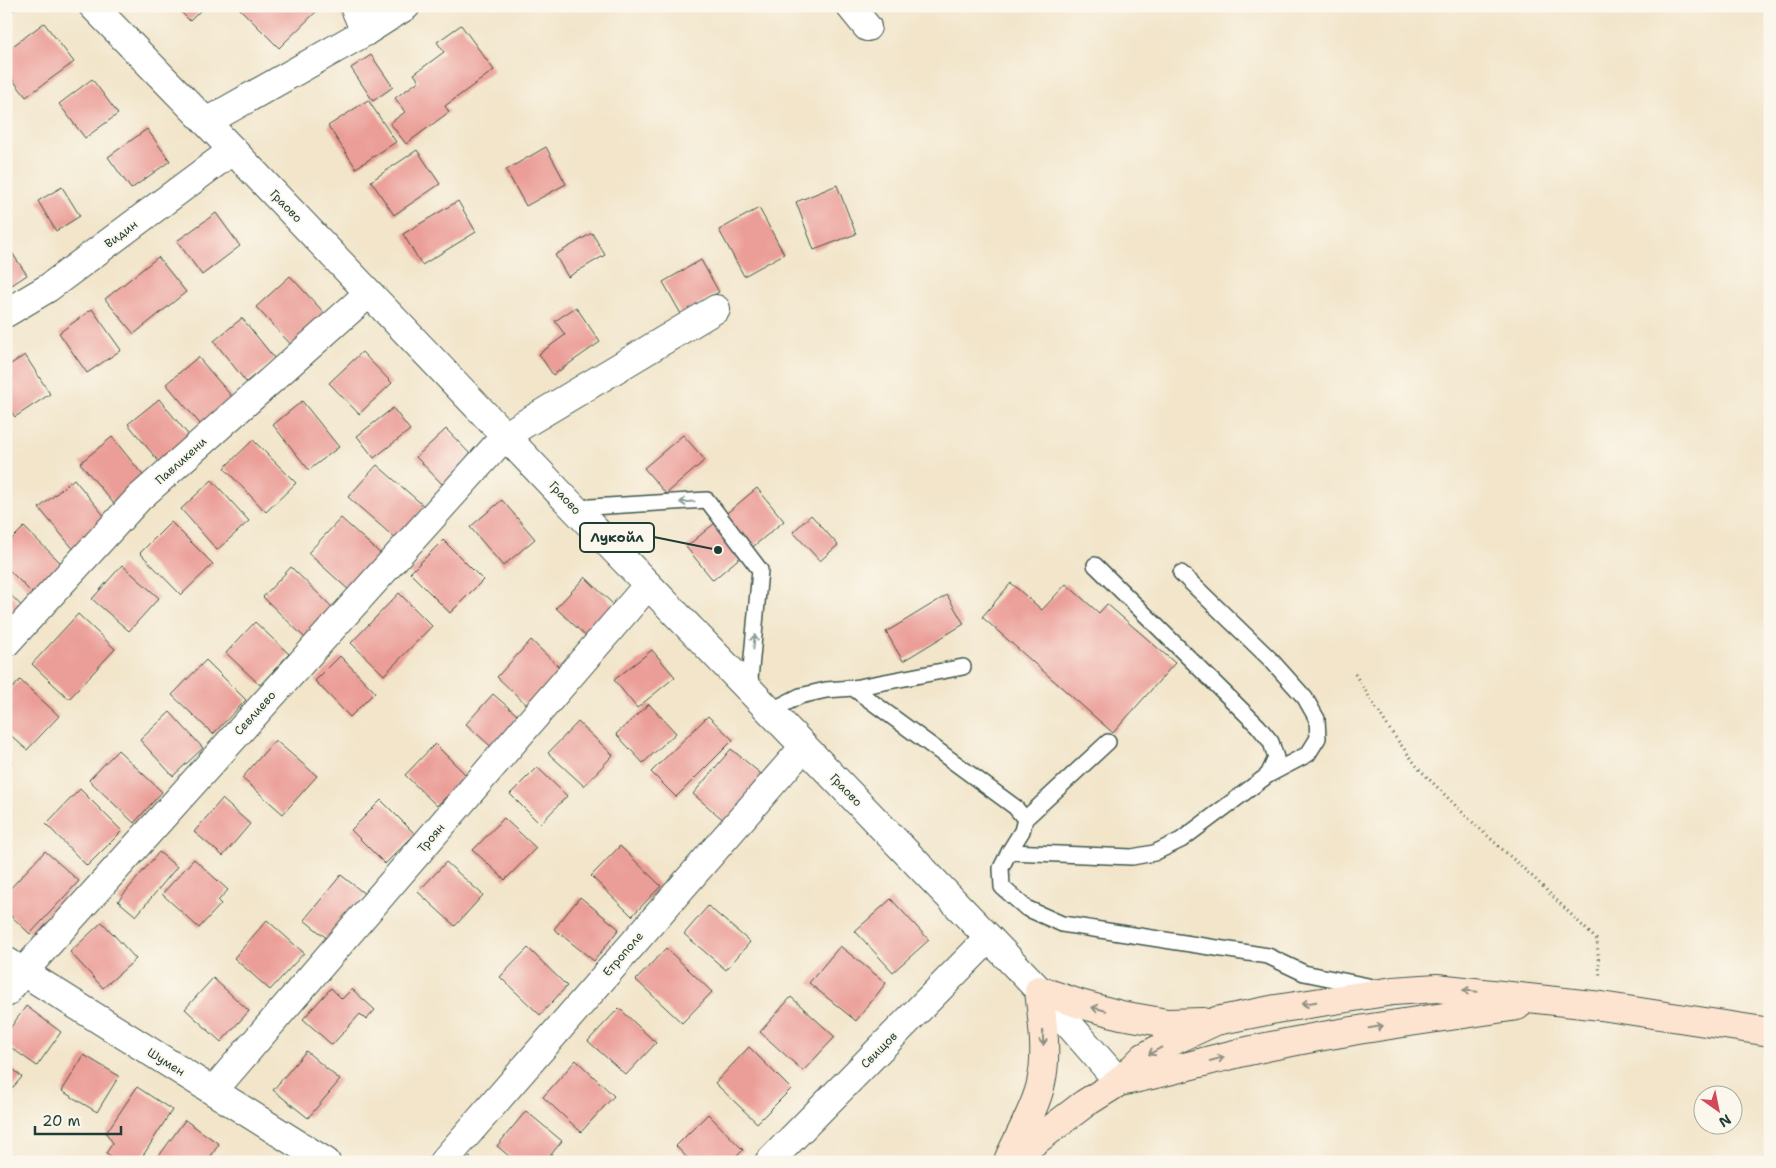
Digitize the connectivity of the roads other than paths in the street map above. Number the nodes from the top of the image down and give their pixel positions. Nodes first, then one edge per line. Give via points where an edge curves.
1 (93, 6) edge
2 (354, 6) edge
3 (406, 6) edge
4 (365, 32) junction
5 (206, 122) junction
6 (233, 150) junction
7 (369, 293) junction
8 (716, 310) dead end
9 (6, 313) edge
10 (506, 435) junction
11 (574, 508) junction
12 (1095, 564) dead end
13 (1181, 573) dead end
14 (648, 585) junction
15 (6, 643) edge
16 (963, 667) dead end
17 (854, 688) junction
18 (749, 690) junction
19 (770, 711) junction
20 (1108, 742) dead end
21 (804, 747) junction
22 (1268, 775) junction
23 (1025, 819) junction
24 (1008, 852) junction
25 (989, 938) junction
26 (15, 966) edge
27 (1039, 990) junction
28 (1392, 991) junction
29 (6, 993) edge
30 (1553, 1001) junction
31 (1216, 1022) junction
32 (1770, 1032) edge
33 (1118, 1082) junction
34 (213, 1092) junction
35 (326, 1162) edge
36 (443, 1162) edge
37 (769, 1162) edge
38 (1008, 1162) edge

1 - 5 street, Граово
2 - 4 street
3 - 4 street
4 - 5 street
5 - 6 street, Граово
6 - 7 street, Граово
6 - 9 street, Видин via 48,288
7 - 10 street, Граово
7 - 15 street, Павликени via 139,498
8 - 10 street, Севлиево
10 - 11 street, Граово
10 - 26 street, Севлиево
11 - 14 street, Граово
18 -> 11 lane via 760,570 707,500
12 - 22 lane via 1258,726 1271,742 1276,758
13 - 22 lane via 1271,660 1305,698 1317,719 1318,738 1308,754
14 - 18 street, Граово
14 - 34 street, Троян
16 - 17 lane
17 - 19 lane via 800,696
17 - 23 lane via 1015,807
18 - 19 street, Граово
19 - 21 street, Граово
20 - 23 lane
21 - 25 street, Граово
21 - 36 street, Етрополе
22 - 24 lane via 1181,840 1154,853 1132,857
23 - 24 lane via 1022,831
24 - 28 lane via 1001,868 1002,888 1026,908 1062,924 1268,956 1304,973
25 - 27 street, Граово
25 - 37 street, Свищов
26 - 29 street, Севлиево
26 - 34 street, Шумен
31 -> 27 main road via 1167,1023 1122,1015
27 - 33 street, Граово
27 -> 38 main road via 1044,1048 1041,1083
30 -> 28 main road via 1437,988
28 -> 31 main road
30 - 32 main road
33 -> 30 main road via 1332,1034
31 -> 33 main road via 1144,1057
33 - 38 main road
34 - 35 street, Шумен

